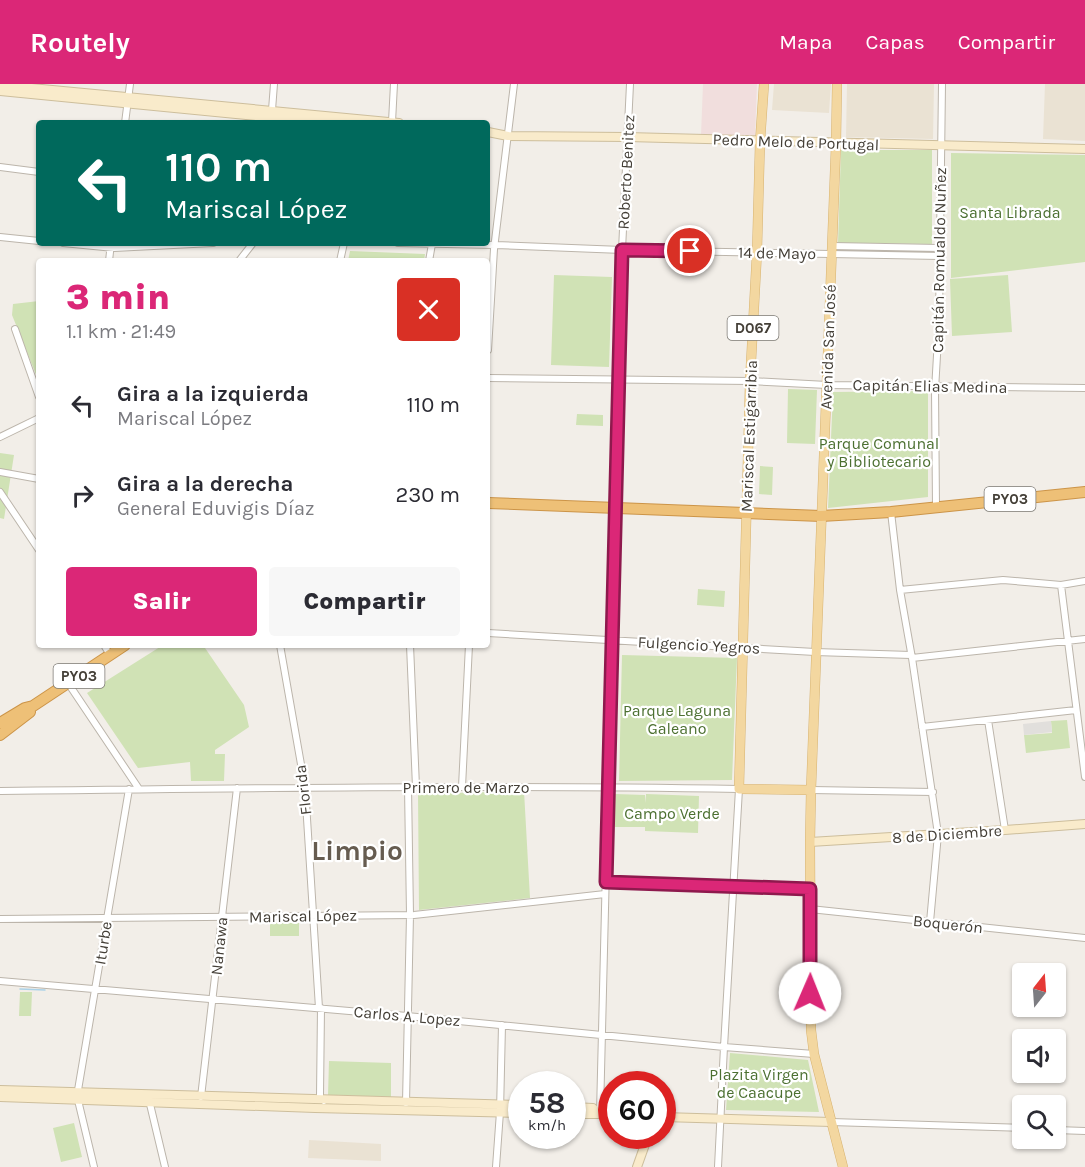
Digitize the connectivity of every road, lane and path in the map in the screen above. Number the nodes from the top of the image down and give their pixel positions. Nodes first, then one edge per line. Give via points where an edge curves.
1 (129, 84) edge
2 (274, 84) edge
3 (394, 84) edge
4 (514, 84) edge
5 (630, 84) edge
6 (764, 84) edge
7 (837, 84) edge
8 (942, 84) edge
9 (0, 85) edge
10 (0, 91) edge
11 (128, 100) junction
12 (271, 117) edge
13 (125, 120) edge
14 (299, 120) edge
15 (339, 120) edge
16 (392, 120) edge
17 (490, 135) edge
18 (507, 136) junction
19 (627, 137) junction
20 (760, 142) junction
21 (836, 144) junction
22 (941, 146) junction
23 (1085, 149) edge
24 (0, 167) edge
25 (36, 172) edge
26 (0, 237) edge
27 (36, 241) edge
28 (490, 245) edge
29 (495, 245) junction
30 (251, 246) edge
31 (939, 248) junction
32 (622, 250) junction
33 (831, 250) junction
34 (757, 252) junction
35 (940, 256) junction
36 (241, 258) edge
37 (490, 320) edge
38 (15, 329) dead end
39 (490, 378) edge
40 (618, 380) junction
41 (750, 381) junction
42 (827, 385) junction
43 (935, 386) junction
44 (36, 388) edge
45 (1085, 388) edge
46 (36, 419) edge
47 (0, 436) edge
48 (0, 472) edge
49 (36, 478) edge
50 (0, 492) edge
51 (1085, 492) edge
52 (490, 503) edge
53 (936, 507) junction
54 (615, 511) junction
55 (891, 512) junction
56 (747, 514) junction
57 (820, 516) junction
58 (36, 546) edge
59 (1085, 581) edge
60 (1061, 585) junction
61 (900, 590) junction
62 (490, 633) edge
63 (1085, 639) edge
64 (612, 640) junction
65 (1069, 642) junction
66 (106, 648) edge
67 (120, 648) edge
68 (281, 648) edge
69 (410, 648) edge
70 (469, 648) edge
71 (743, 648) junction
72 (815, 651) junction
73 (110, 655) junction
74 (911, 656) junction
75 (68, 683) junction
76 (33, 706) junction
77 (1076, 710) junction
78 (988, 720) junction
79 (0, 723) edge
80 (922, 727) junction
81 (0, 735) edge
82 (1085, 777) edge
83 (305, 787) junction
84 (408, 787) junction
85 (416, 787) junction
86 (462, 787) junction
87 (608, 787) junction
88 (237, 788) junction
89 (129, 789) junction
90 (139, 789) junction
91 (739, 789) junction
92 (811, 790) junction
93 (0, 791) edge
94 (933, 792) junction
95 (1085, 824) edge
96 (1005, 830) junction
97 (938, 834) junction
98 (810, 842) junction
99 (606, 882) junction
100 (734, 886) junction
101 (810, 889) junction
102 (606, 894) junction
103 (810, 909) junction
104 (410, 915) junction
105 (222, 916) junction
106 (314, 916) junction
107 (107, 918) junction
108 (0, 919) edge
109 (930, 922) junction
110 (1085, 938) edge
111 (0, 981) edge
112 (95, 989) junction
113 (213, 999) junction
114 (320, 1008) junction
115 (407, 1016) junction
116 (502, 1025) junction
117 (602, 1035) junction
118 (724, 1047) junction
119 (814, 1054) junction
120 (601, 1071) edge
121 (0, 1090) edge
122 (77, 1096) junction
123 (0, 1097) edge
124 (149, 1098) junction
125 (201, 1100) junction
126 (320, 1102) junction
127 (406, 1106) junction
128 (508, 1107) edge
129 (500, 1108) junction
130 (508, 1110) edge
131 (676, 1117) edge
132 (722, 1118) junction
133 (831, 1122) junction
134 (1012, 1128) edge
135 (1066, 1130) edge
136 (1085, 1131) edge
137 (643, 1149) edge
138 (94, 1167) edge
139 (165, 1167) edge
140 (496, 1167) edge
141 (637, 1167) edge
142 (718, 1167) edge
143 (843, 1167) edge

1 - 11 street
2 - 12 street
3 - 16 street
4 - 18 street
5 - 19 street, Roberto Benitez
6 - 20 main road, Mariscal Estigarribia / D067
7 - 21 main road, Avenida San José
8 - 22 street, Capitán Romualdo Nuñez
9 - 11 street
10 - 11 street
11 - 12 street
11 - 13 street
12 - 14 street
12 - 15 street
17 - 18 street, Pedro Melo de Portugal
18 - 19 street, Pedro Melo de Portugal
18 - 29 street
19 - 20 street, Pedro Melo de Portugal
19 - 32 street, Roberto Benitez
20 - 21 street, Pedro Melo de Portugal
20 - 34 main road, Mariscal Estigarribia / D067
21 - 22 street, Pedro Melo de Portugal
21 - 33 main road, Avenida San José
22 - 23 street, Pedro Melo de Portugal
22 - 31 street, Capitán Romualdo Nuñez
24 - 25 street
26 - 27 street
28 - 29 street, 14 de Mayo
29 - 32 street, 14 de Mayo
29 - 37 street
30 - 36 street
31 - 33 street, 14 de Mayo
31 - 35 street, Capitán Romualdo Nuñez
32 - 34 street, 14 de Mayo
32 - 40 street, Roberto Benitez
33 - 34 street, 14 de Mayo
33 - 35 street, 14 de Mayo
33 - 42 main road, Avenida San José
34 - 41 main road, Mariscal Estigarribia / D067
35 - 43 street, Capitán Romualdo Nuñez
38 - 44 street
39 - 40 street, Capitán Elias Medina
40 - 41 street, Capitán Elias Medina
40 - 54 street, Roberto Benitez
41 - 42 street, Capitán Elias Medina
41 - 56 main road, Mariscal Estigarribia / D067
42 - 43 street, Capitán Elias Medina
42 - 57 main road, Avenida San José
43 - 45 street, Capitán Elias Medina
43 - 53 street, Capitán Romualdo Nuñez
46 - 47 street
48 - 49 street
50 - 58 street
51 - 53 highway, PY03
52 - 54 highway, PY03
53 - 55 highway, PY03
54 - 56 highway, PY03
54 - 64 street, Roberto Benitez
55 - 57 highway, PY03
55 - 61 street
56 - 57 highway, PY03
56 - 71 main road, Mariscal Estigarribia / D067
57 - 72 main road, Avenida San José
59 - 60 street
60 - 61 street via 1003,580
60 - 65 street
61 - 74 street
62 - 64 street, Fulgencio Yegros
63 - 65 street, Fulgencio Yegros
64 - 71 street, Fulgencio Yegros
64 - 87 street, Roberto Benitez
65 - 74 street, Fulgencio Yegros
65 - 77 street
66 - 73 street
67 - 73 highway, PY03
68 - 83 street, Florida
69 - 85 street
70 - 86 street
71 - 72 street, Fulgencio Yegros
71 - 91 main road, Mariscal Estigarribia / D067
72 - 74 street, Fulgencio Yegros
72 - 92 main road, Avenida San José
73 - 75 highway, PY03
74 - 80 street
75 - 76 highway, PY03
75 - 90 street
76 - 79 highway, PY03
76 - 81 highway, PY03
77 - 78 street
77 - 82 street
78 - 80 street
78 - 96 street
80 - 94 street
83 - 84 street, Primero de Marzo
83 - 88 street, Primero de Marzo
83 - 106 street, Florida
84 - 85 street, Primero de Marzo
84 - 104 street
85 - 86 street, Primero de Marzo
86 - 87 street, Primero de Marzo
87 - 91 street, Primero de Marzo
87 - 99 street, Roberto Benitez
88 - 90 street, Primero de Marzo
88 - 105 street, Nanawa
89 - 90 street, Primero de Marzo
89 - 93 street, Primero de Marzo
89 - 107 street, Iturbe
91 - 92 main road, Primero de Marzo
91 - 100 street
92 - 94 street, Primero de Marzo
92 - 98 main road, Avenida San José
94 - 97 street
95 - 96 street, 8 de Diciembre
96 - 97 street, 8 de Diciembre
97 - 98 street, 8 de Diciembre
97 - 109 street
98 - 101 main road, Avenida San José
99 - 100 street
99 - 102 street, Roberto Benitez
100 - 101 street
100 - 118 street
101 - 103 main road, Avenida San José
102 - 104 street, Mariscal López
102 - 117 street, Roberto Benitez
103 - 109 street, Boquerón
103 - 119 main road, Avenida San José
104 - 106 street, Mariscal López
104 - 115 street
105 - 106 street, Mariscal López
105 - 107 street, Mariscal López
105 - 113 street, Nanawa
106 - 114 street, Florida
107 - 108 street, Mariscal López
107 - 112 street, Iturbe
109 - 110 street, Boquerón
111 - 112 street, Carlos A. Lopez
112 - 113 street, Carlos A. Lopez
112 - 122 street, Iturbe
113 - 114 street, Carlos A. Lopez
113 - 125 street, Nanawa
114 - 115 street, Carlos A. Lopez
114 - 126 street, Florida
115 - 116 street, Carlos A. Lopez
115 - 127 street
116 - 117 street, Carlos A. Lopez
116 - 129 street
117 - 118 street, Carlos A. Lopez
117 - 120 street, Roberto Benitez
118 - 119 street, Carlos A. Lopez
118 - 132 street
119 - 133 main road, Avenida San José
121 - 122 street
122 - 123 street
122 - 124 street
122 - 138 street
124 - 125 street
124 - 139 street
125 - 126 street
126 - 127 street
127 - 129 street
128 - 129 street
129 - 130 street
129 - 140 street
131 - 132 street
132 - 133 street
132 - 142 street
133 - 134 street
133 - 143 main road, Avenida San José
135 - 136 street
137 - 141 street

